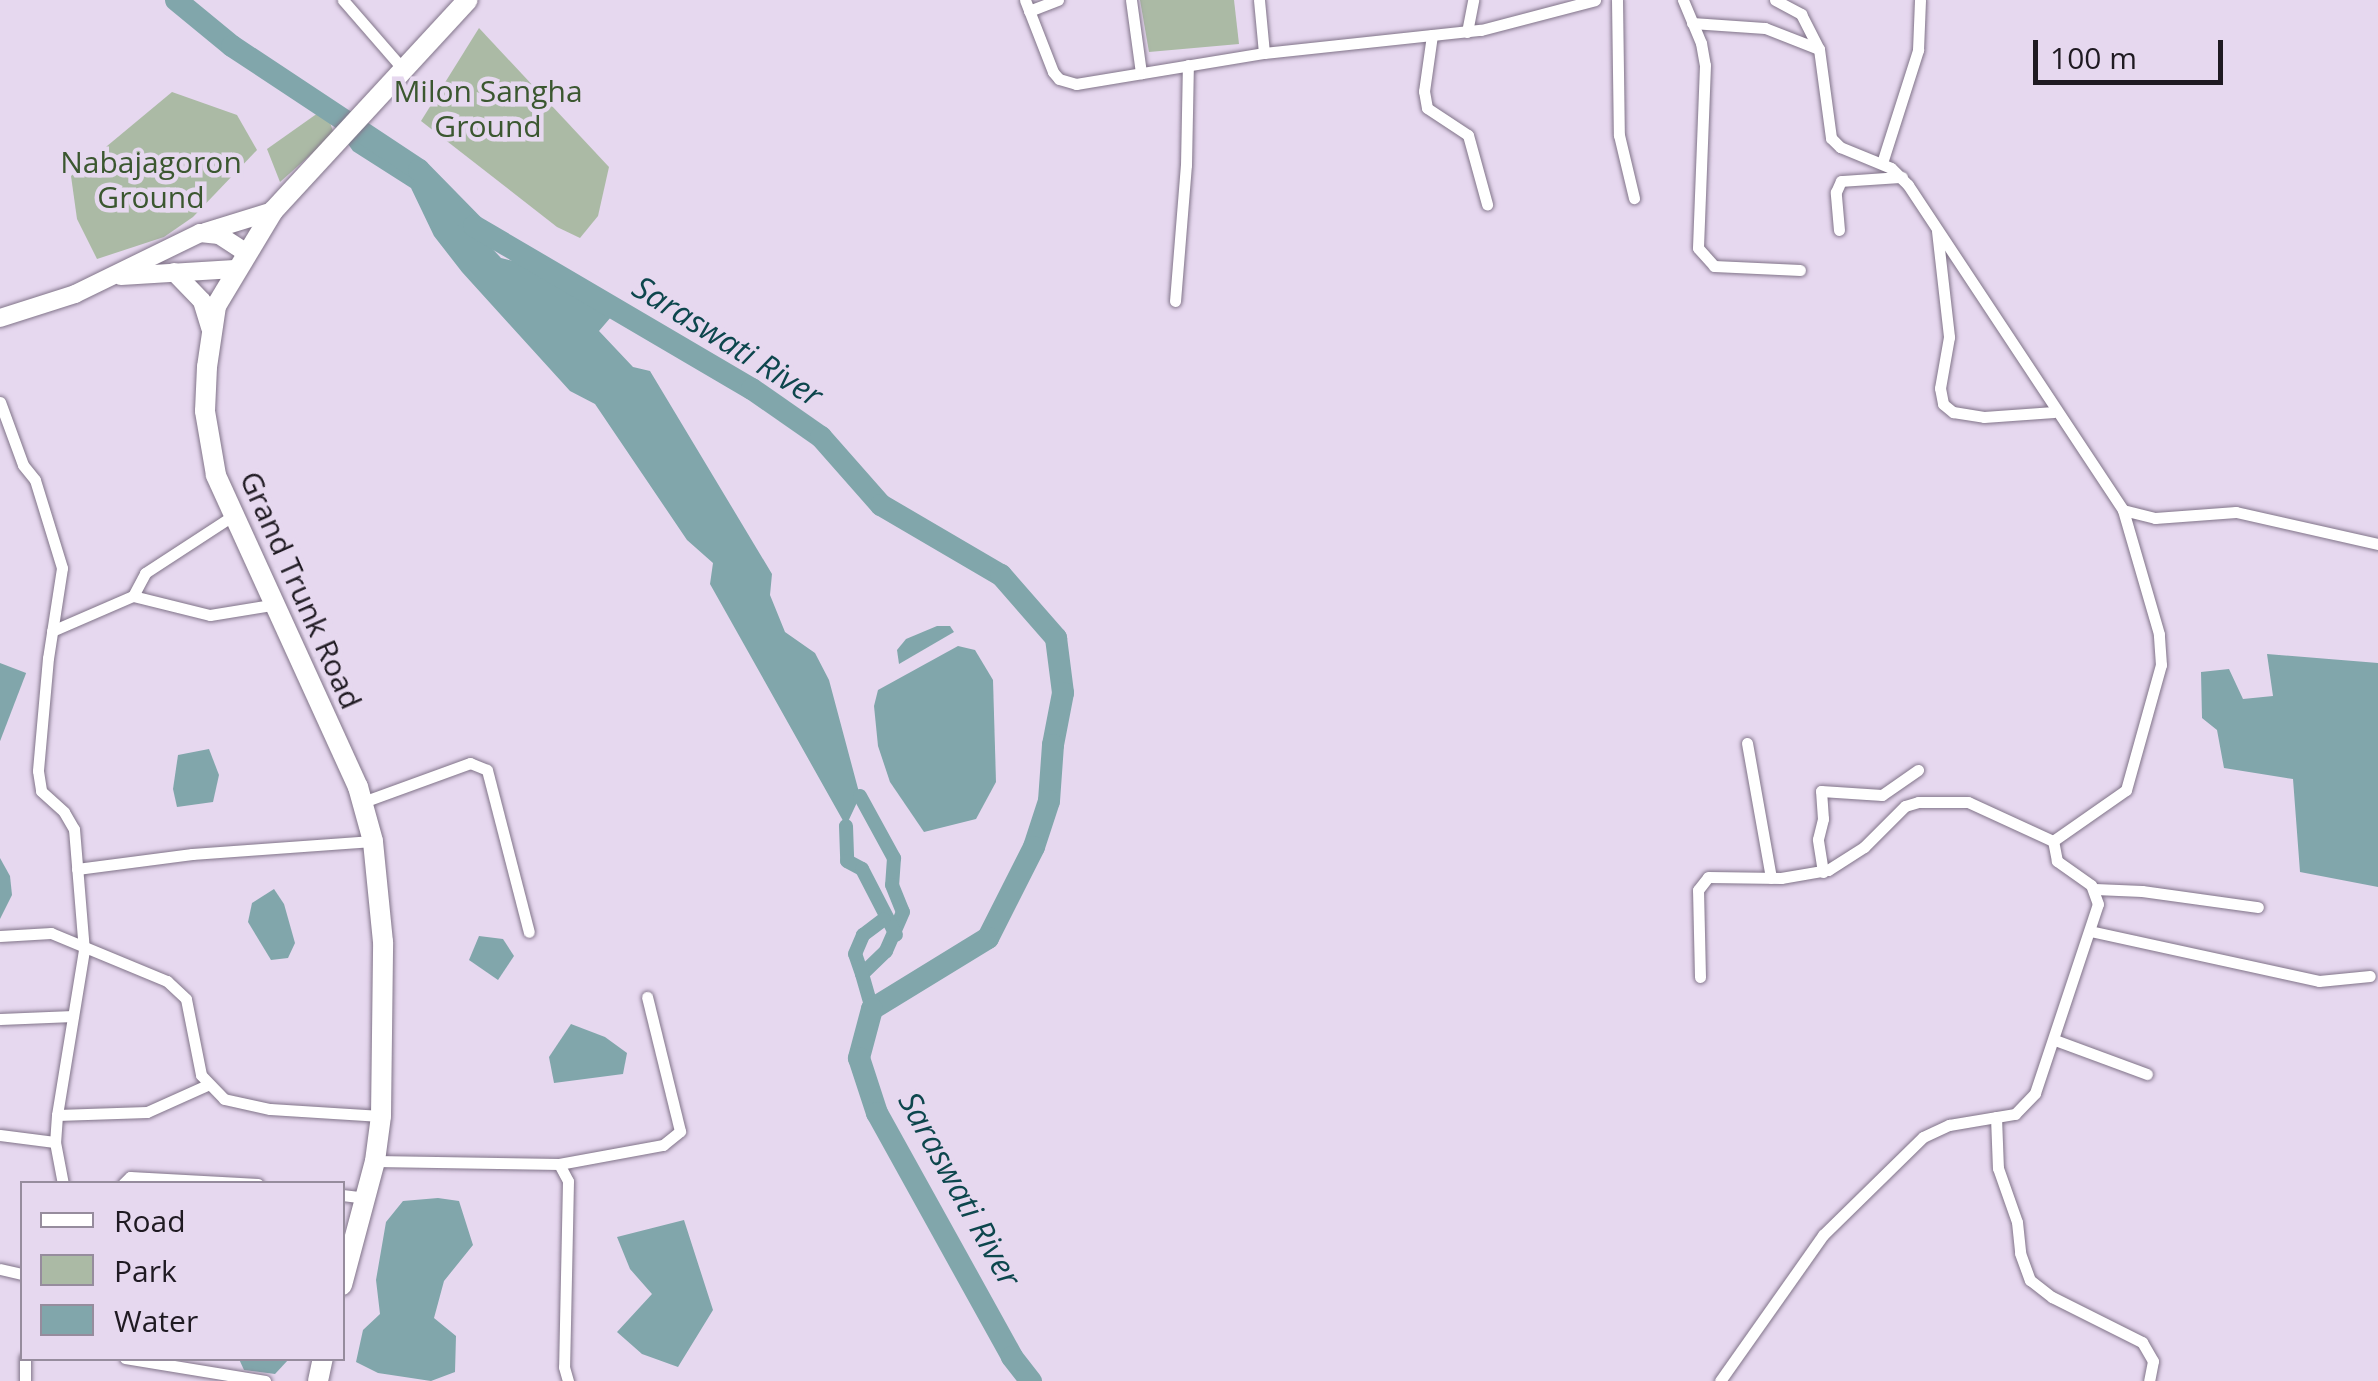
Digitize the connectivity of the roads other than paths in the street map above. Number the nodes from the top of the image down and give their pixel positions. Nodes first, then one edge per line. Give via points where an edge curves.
1 (343, 0) edge
2 (468, 0) edge
3 (1058, 0) edge
4 (1131, 0) edge
5 (1259, 0) edge
6 (1473, 0) edge
7 (1595, 0) edge
8 (1617, 0) edge
9 (1683, 0) edge
10 (1776, 0) edge
11 (1920, 0) edge
12 (1027, 5) edge
13 (1692, 23) junction
14 (1467, 32) junction
15 (1432, 35) junction
16 (1819, 49) junction
17 (1264, 53) junction
18 (1188, 66) junction
19 (404, 69) junction
20 (1141, 73) junction
21 (1882, 163) junction
22 (1902, 177) junction
23 (1634, 198) dead end
24 (1487, 204) dead end
25 (272, 211) junction
26 (1936, 227) junction
27 (1839, 230) dead end
28 (200, 233) junction
29 (240, 260) junction
30 (1800, 270) dead end
31 (174, 272) junction
32 (116, 276) junction
33 (1174, 301) dead end
34 (0, 318) edge
35 (211, 333) junction
36 (0, 402) edge
37 (2054, 412) junction
38 (2123, 510) junction
39 (231, 517) junction
40 (2378, 544) edge
41 (132, 596) junction
42 (271, 605) junction
43 (52, 631) junction
44 (1748, 743) dead end
45 (1918, 770) dead end
46 (364, 802) junction
47 (374, 841) junction
48 (2052, 841) junction
49 (77, 870) junction
50 (1823, 872) junction
51 (1771, 878) junction
52 (2095, 889) junction
53 (2258, 907) dead end
54 (2090, 931) junction
55 (529, 932) dead end
56 (0, 936) edge
57 (84, 950) junction
58 (2370, 976) dead end
59 (1700, 977) dead end
60 (648, 996) dead end
61 (73, 1016) junction
62 (0, 1019) edge
63 (2055, 1040) junction
64 (2148, 1074) dead end
65 (207, 1085) junction
66 (56, 1115) junction
67 (382, 1116) junction
68 (1996, 1117) junction
69 (0, 1135) edge
70 (56, 1142) junction
71 (375, 1161) junction
72 (558, 1164) junction
73 (62, 1181) edge
74 (127, 1181) edge
75 (203, 1181) edge
76 (345, 1195) edge
77 (365, 1198) junction
78 (345, 1274) edge
79 (143, 1361) edge
80 (265, 1381) edge
81 (568, 1381) edge
82 (1720, 1381) edge
83 (2149, 1381) edge

1 - 19 street
2 - 19 highway, Grand Trunk Road
3 - 12 street
4 - 20 street
5 - 17 street
6 - 14 street
7 - 14 street
8 - 23 street via 1619,134
9 - 13 street
10 - 16 street via 1801,14
11 - 21 street via 1918,50
12 - 20 street via 1059,79 1076,84
13 - 16 street via 1765,28
13 - 30 street via 1704,65 1696,238 1702,256 1734,270
14 - 15 street
15 - 17 street
15 - 24 street via 1424,99 1470,139
16 - 21 street via 1831,138
17 - 18 street
18 - 20 street
18 - 33 street
19 - 25 highway, Grand Trunk Road
21 - 22 street
22 - 26 street
22 - 27 street via 1841,181
25 - 28 main road
25 - 29 highway, Grand Trunk Road
26 - 37 street
26 - 37 street via 1950,337 1940,388 1944,404 1984,417
28 - 29 main road via 220,236
28 - 32 main road
29 - 31 main road
29 - 35 highway, Grand Trunk Road via 216,306
31 - 32 main road
31 - 35 main road via 202,301
32 - 34 main road
35 - 39 highway, Grand Trunk Road via 205,411
36 - 43 street via 35,480 62,568
37 - 38 street
38 - 40 street via 2155,518 2236,512
38 - 48 street via 2162,665 2126,790
39 - 41 street via 145,573
39 - 42 highway, Grand Trunk Road
41 - 42 street via 210,615
41 - 43 street
42 - 46 highway, Grand Trunk Road
43 - 49 street via 38,772 41,790 74,829
44 - 51 street
45 - 50 street via 1882,795 1821,791
46 - 47 highway, Grand Trunk Road
46 - 55 street via 470,764 487,770
47 - 49 street
47 - 67 highway, Grand Trunk Road via 383,942
48 - 50 street via 1968,802 1918,802
48 - 52 street via 2057,860
49 - 57 street
50 - 51 street
51 - 59 street via 1713,876 1699,884
52 - 53 street
52 - 54 street
54 - 58 street via 2319,980
54 - 63 street
56 - 57 street via 51,933
57 - 61 street
57 - 65 street via 144,970 178,991 191,1014
60 - 72 street via 680,1131 664,1145
61 - 62 street
61 - 66 street
63 - 64 street
63 - 68 street via 2030,1103
65 - 66 street via 147,1112
65 - 67 street via 236,1104
66 - 70 street
67 - 71 highway, Grand Trunk Road
68 - 82 street via 1949,1125 1910,1149 1823,1235
68 - 83 street via 1998,1168 2030,1280 2052,1298 2142,1342 2151,1352
69 - 70 street
70 - 73 street
71 - 72 street
71 - 77 highway, Grand Trunk Road
72 - 81 street via 568,1180
74 - 75 street
76 - 77 street
77 - 78 highway, Grand Trunk Road
79 - 80 street

